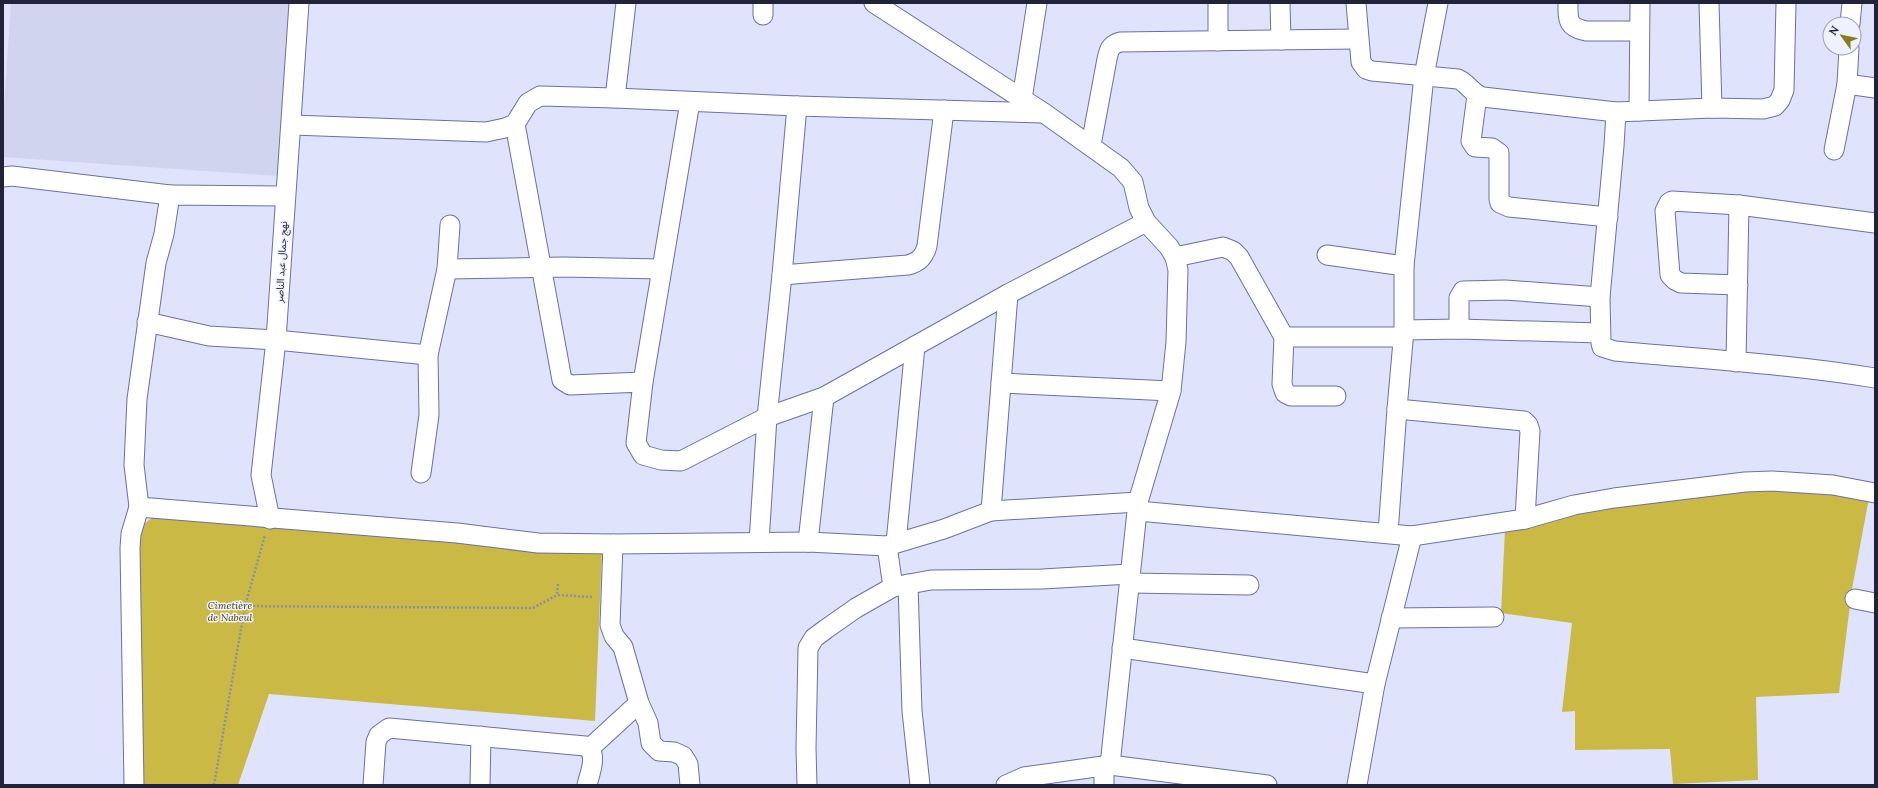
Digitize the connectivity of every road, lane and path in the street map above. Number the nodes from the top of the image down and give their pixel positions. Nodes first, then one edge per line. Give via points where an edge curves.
1 (299, 3) edge
2 (626, 3) edge
3 (874, 3) edge
4 (1037, 3) edge
5 (1218, 3) edge
6 (1280, 3) edge
7 (1356, 3) edge
8 (1438, 3) edge
9 (1568, 3) edge
10 (1640, 3) edge
11 (1709, 3) edge
12 (1786, 3) edge
13 (1852, 3) edge
14 (1851, 16) edge
15 (1639, 31) junction
16 (1358, 39) junction
17 (1281, 40) junction
18 (1218, 41) junction
19 (1849, 56) edge
20 (1424, 76) junction
21 (1847, 84) junction
22 (1875, 88) edge
23 (1476, 95) junction
24 (614, 98) junction
25 (1022, 99) junction
26 (690, 102) junction
27 (797, 106) junction
28 (1712, 108) junction
29 (944, 110) junction
30 (1639, 111) junction
31 (1616, 112) junction
32 (1044, 113) junction
33 (516, 124) junction
34 (292, 125) junction
35 (1091, 145) junction
36 (1834, 150) dead end
37 (3, 177) edge
38 (170, 195) junction
39 (285, 196) junction
40 (1739, 205) junction
41 (1608, 217) junction
42 (1146, 222) junction
43 (1875, 223) edge
44 (450, 225) dead end
45 (1327, 255) dead end
46 (1175, 257) junction
47 (1404, 266) junction
48 (543, 267) junction
49 (447, 269) junction
50 (661, 269) junction
51 (782, 275) junction
52 (1738, 285) junction
53 (1008, 294) junction
54 (1600, 297) junction
55 (147, 322) junction
56 (1459, 329) junction
57 (1404, 333) junction
58 (1600, 333) junction
59 (1284, 336) junction
60 (276, 340) junction
61 (915, 346) junction
62 (428, 355) junction
63 (1736, 362) junction
64 (1875, 378) edge
65 (643, 382) junction
66 (1001, 383) junction
67 (1171, 391) junction
68 (1336, 396) dead end
69 (824, 397) junction
70 (1397, 409) junction
71 (767, 416) junction
72 (421, 473) dead end
73 (1875, 493) edge
74 (139, 507) junction
75 (1138, 507) junction
76 (991, 510) junction
77 (270, 519) junction
78 (1525, 519) junction
79 (1388, 533) junction
80 (1412, 536) junction
81 (759, 542) junction
82 (808, 542) junction
83 (613, 544) junction
84 (891, 545) junction
85 (1130, 578) junction
86 (558, 584) dead end
87 (1249, 585) dead end
88 (901, 586) junction
89 (557, 595) junction
90 (592, 597) dead end
91 (1855, 599) dead end
92 (1875, 603) edge
93 (244, 606) junction
94 (1494, 616) dead end
95 (1391, 618) junction
96 (1122, 648) junction
97 (1375, 684) junction
98 (639, 703) junction
99 (481, 736) junction
100 (590, 748) junction
101 (1107, 766) junction
102 (1024, 781) edge
103 (134, 785) edge
104 (214, 785) edge
105 (373, 785) edge
106 (480, 785) edge
107 (587, 785) edge
108 (690, 785) edge
109 (807, 785) edge
110 (920, 785) edge
111 (1006, 785) edge
112 (1104, 785) edge
113 (1267, 785) edge
114 (1357, 785) edge

1 - 34 street, نهج جمال عبد الناصر
2 - 24 street
3 - 25 street
4 - 25 street
5 - 18 street
6 - 17 street
7 - 16 street
8 - 20 street
9 - 15 street via 1568,20 1578,29
10 - 15 street
11 - 28 street
12 - 28 street via 1784,90 1780,100 1775,106 1764,109
13 - 14 street
15 - 30 street
16 - 17 street
16 - 20 street via 1361,62 1366,69
17 - 18 street
18 - 35 street via 1114,44 1110,47
19 - 21 street
20 - 23 street via 1458,79 1465,82
20 - 47 street
21 - 22 street
21 - 36 street
23 - 31 street
23 - 41 street via 1471,142 1475,147 1492,148 1499,153 1500,203 1509,207
24 - 26 street
24 - 33 street via 540,96 528,103
25 - 32 street
26 - 27 street
26 - 50 street
27 - 29 street
27 - 51 street
28 - 30 street
29 - 32 street
29 - 51 street via 927,246 920,260 908,265
30 - 31 street
31 - 41 street
32 - 35 street
33 - 34 street via 486,132
33 - 48 street
34 - 39 street, نهج جمال عبد الناصر
35 - 42 street via 1128,174
37 - 38 street
38 - 39 street
38 - 55 street
39 - 60 street, نهج جمال عبد الناصر
40 - 43 street
40 - 52 street
40 - 52 street via 1672,201 1666,206 1665,211 1670,275 1681,283
41 - 54 street
42 - 46 street
42 - 53 street
44 - 49 street
45 - 47 street
46 - 59 street via 1222,247 1233,251 1239,257
46 - 67 street via 1178,270 1176,342
47 - 57 street
48 - 49 street
48 - 50 street
48 - 65 street via 562,380 570,385
49 - 62 street
50 - 65 street
51 - 71 street
52 - 63 street
53 - 61 street
53 - 66 street
54 - 56 street via 1505,290 1463,291 1459,298
54 - 58 street
55 - 60 street via 209,336
55 - 74 street via 136,413 134,465
56 - 57 street
56 - 58 street
57 - 59 street
57 - 70 street
58 - 63 street via 1602,348 1607,350
59 - 68 street via 1282,384 1285,393 1291,396
60 - 62 street
60 - 77 street, نهج جمال عبد الناصر via 261,475
61 - 69 street
61 - 84 street
62 - 72 street via 429,415
63 - 64 street
65 - 71 street via 636,443 643,455 649,457 681,461
66 - 67 street
66 - 76 street
67 - 75 street
69 - 71 street
69 - 82 street
70 - 78 street via 1524,421 1528,425
70 - 79 street
71 - 81 street
73 - 78 street via 1833,485 1745,482 1614,498 1574,505
74 - 77 street
74 - 103 street via 131,534 130,548
75 - 76 street
75 - 79 street
75 - 85 street
76 - 84 street via 944,530
77 - 83 street via 456,533 538,543
77 - 93 path
78 - 80 street
79 - 80 street
80 - 95 street
81 - 82 street
81 - 83 street
82 - 84 street
83 - 98 street via 610,625 622,647
84 - 88 street
85 - 87 street
85 - 88 street via 931,580
85 - 96 street
86 - 89 path
88 - 109 street via 856,608 810,643 807,655
88 - 110 street
89 - 90 path
89 - 93 path via 533,608
91 - 92 street
93 - 104 path
94 - 95 street
95 - 97 street
96 - 97 street
96 - 101 street
97 - 114 street
98 - 100 street
98 - 108 street via 648,723 651,743 659,751 674,752 683,756 688,764
99 - 100 street
99 - 105 street via 389,728 379,735 376,742
99 - 106 street
100 - 107 street via 594,756
101 - 102 street
101 - 112 street
101 - 113 street
102 - 111 street

